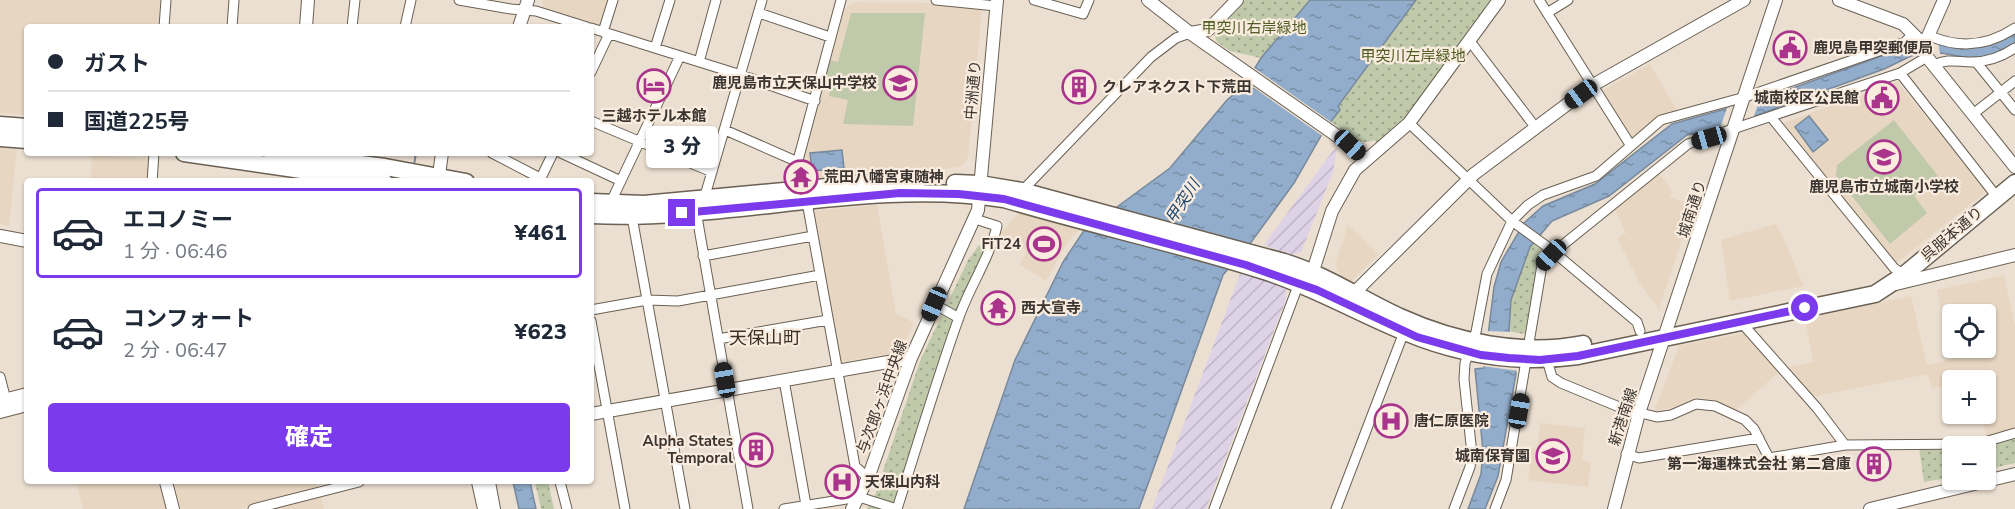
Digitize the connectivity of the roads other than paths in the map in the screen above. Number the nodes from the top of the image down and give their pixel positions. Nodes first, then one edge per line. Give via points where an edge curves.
1 (166, 0) edge
2 (234, 0) edge
3 (308, 0) edge
4 (355, 0) edge
5 (411, 0) edge
6 (613, 0) edge
7 (670, 0) edge
8 (716, 0) edge
9 (762, 0) edge
10 (841, 0) edge
11 (936, 0) edge
12 (1034, 0) edge
13 (1089, 0) edge
14 (1148, 0) edge
15 (1237, 0) edge
16 (1500, 0) edge
17 (1539, 0) edge
18 (1568, 0) edge
19 (1744, 0) edge
20 (1776, 0) edge
21 (1944, 0) edge
22 (464, 1) edge
23 (1842, 1) edge
24 (996, 3) edge
25 (527, 5) edge
26 (759, 12) junction
27 (1547, 13) junction
28 (164, 24) edge
29 (232, 24) edge
30 (306, 24) edge
31 (352, 24) edge
32 (406, 24) edge
33 (520, 24) edge
34 (577, 24) edge
35 (2015, 28) edge
36 (594, 29) edge
37 (606, 33) junction
38 (1190, 33) junction
39 (1913, 34) junction
40 (830, 37) junction
41 (1928, 39) junction
42 (1469, 40) junction
43 (655, 48) junction
44 (2015, 48) edge
45 (680, 56) junction
46 (1930, 61) junction
47 (699, 62) junction
48 (1976, 62) junction
49 (594, 64) edge
50 (1900, 73) junction
51 (741, 75) junction
52 (2015, 81) edge
53 (1593, 85) junction
54 (2001, 92) junction
55 (1744, 99) junction
56 (815, 101) junction
57 (2015, 110) edge
58 (1973, 114) junction
59 (1771, 117) junction
60 (594, 122) edge
61 (1409, 123) junction
62 (0, 125) edge
63 (24, 127) edge
64 (1536, 128) junction
65 (1735, 128) junction
66 (725, 130) junction
67 (0, 138) edge
68 (24, 140) edge
69 (640, 142) junction
70 (1631, 146) junction
71 (154, 156) edge
72 (211, 156) edge
73 (277, 156) edge
74 (441, 156) edge
75 (497, 156) edge
76 (552, 156) edge
77 (567, 156) edge
78 (338, 157) edge
79 (1366, 160) junction
80 (798, 162) junction
81 (293, 165) edge
82 (2015, 167) edge
83 (386, 169) edge
84 (712, 172) junction
85 (434, 177) edge
86 (152, 178) edge
87 (536, 178) edge
88 (541, 178) edge
89 (1467, 180) junction
90 (621, 181) junction
91 (2015, 183) edge
92 (790, 190) junction
93 (980, 190) junction
94 (1022, 191) junction
95 (1997, 197) junction
96 (705, 198) junction
97 (594, 202) edge
98 (807, 202) junction
99 (610, 204) junction
100 (695, 213) junction
101 (594, 215) edge
102 (1090, 216) junction
103 (632, 217) junction
104 (975, 219) junction
105 (1515, 223) junction
106 (0, 236) edge
107 (813, 236) junction
108 (24, 240) edge
109 (1554, 252) junction
110 (2015, 255) edge
111 (703, 256) junction
112 (1251, 259) junction
113 (1313, 271) junction
114 (820, 275) junction
115 (1904, 275) junction
116 (1299, 283) junction
117 (1889, 286) junction
118 (1354, 294) junction
119 (710, 295) junction
120 (647, 300) junction
121 (934, 304) junction
122 (594, 309) edge
123 (959, 318) junction
124 (828, 320) junction
125 (1739, 321) junction
126 (1667, 330) junction
127 (1640, 331) junction
128 (1404, 332) junction
129 (594, 338) edge
130 (718, 339) junction
131 (1477, 348) junction
132 (1526, 353) junction
133 (911, 358) junction
134 (1547, 360) junction
135 (838, 370) junction
136 (0, 377) edge
137 (784, 380) junction
138 (727, 390) junction
139 (24, 396) edge
140 (666, 400) junction
141 (24, 405) edge
142 (4, 406) edge
143 (607, 411) junction
144 (594, 413) edge
145 (1639, 413) junction
146 (2015, 433) edge
147 (1759, 438) junction
148 (1845, 445) junction
149 (1626, 454) junction
150 (2015, 474) edge
151 (868, 478) junction
152 (167, 484) edge
153 (351, 484) edge
154 (478, 484) edge
155 (489, 484) edge
156 (561, 484) edge
157 (859, 497) junction
158 (806, 505) junction
159 (173, 509) edge
160 (253, 509) edge
161 (484, 509) edge
162 (494, 509) edge
163 (567, 509) edge
164 (625, 509) edge
165 (685, 509) edge
166 (748, 509) edge
167 (784, 509) edge
168 (852, 509) edge
169 (897, 509) edge
170 (1214, 509) edge
171 (1336, 509) edge
172 (1454, 509) edge
173 (1495, 509) edge
174 (1614, 509) edge
175 (1870, 509) edge

1 - 28 street
2 - 29 street
3 - 30 street
4 - 31 street
5 - 32 street
6 - 37 street
7 - 43 street
8 - 47 street
9 - 26 street
10 - 40 street
11 - 24 street
12 - 13 street via 1083,15
14 - 38 street
15 - 38 street via 1208,30
16 - 42 street
17 - 27 street
18 - 27 street
19 - 53 street
20 - 55 street, 城南通り
21 - 41 street
22 - 25 street
23 - 39 street via 1904,24
24 - 93 street, 中洲通り
25 - 33 street
25 - 34 street
26 - 40 street
26 - 51 street
27 - 53 street
35 - 41 street via 1995,40 1967,45
36 - 37 street
37 - 43 street
37 - 49 street
38 - 79 street via 1345,141
38 - 94 street via 1176,38 1151,57
39 - 41 street
39 - 55 street via 1905,42
40 - 56 street
41 - 46 street
42 - 61 street
42 - 64 street
43 - 45 street
44 - 48 street
45 - 47 street
45 - 69 street
46 - 48 street
46 - 50 street
46 - 58 street
47 - 51 street
48 - 54 street
50 - 59 street
50 - 95 street
51 - 56 street
51 - 66 street
52 - 54 street
53 - 64 street
53 - 70 street
54 - 57 street
54 - 58 street
55 - 65 street, 城南通り
55 - 70 street via 1661,120
56 - 80 street
58 - 82 street
59 - 65 street
59 - 115 street via 1894,268
60 - 69 street
61 - 79 street
61 - 89 street
62 - 63 highway
64 - 89 street
65 - 109 street via 1676,152
65 - 126 street, 城南通り
66 - 80 street
66 - 84 street
67 - 68 highway
69 - 84 street
69 - 90 street
70 - 105 street via 1596,176 1543,195 1528,205
71 - 86 street
72 - 81 highway
73 - 81 highway
74 - 85 street
75 - 87 street
76 - 88 street
77 - 90 street
78 - 81 highway
78 - 83 highway
79 - 113 street via 1352,175 1332,211
80 - 92 street
81 - 83 highway
83 - 85 highway
84 - 96 street
89 - 105 street
89 - 118 street
90 - 99 street
91 - 95 highway, 呉服本通り
92 - 93 highway via 881,182
92 - 96 highway
93 - 94 highway
93 - 98 highway
93 - 102 highway via 1004,199
93 - 104 street, 与次郎ヶ浜中央線
94 - 102 highway
95 - 115 highway, 呉服本通り
96 - 99 highway
96 - 100 street
97 - 99 highway
98 - 100 highway
98 - 107 street
100 - 103 highway
100 - 111 street
101 - 103 highway
102 - 112 highway
103 - 120 street
104 - 121 street, 与次郎ヶ浜中央線
104 - 123 street via 997,226 990,253 974,279
105 - 109 street
105 - 131 street via 1487,274
106 - 108 street
107 - 111 street
107 - 114 street
109 - 127 street via 1637,322
109 - 132 street via 1542,265
110 - 117 street
111 - 119 street
112 - 113 highway
112 - 116 highway
113 - 116 street
113 - 118 highway
114 - 119 street
114 - 124 street
115 - 117 highway, 呉服本通り
116 - 128 highway
116 - 170 street
117 - 125 highway, 呉服本通り via 1875,294
117 - 126 highway via 1873,284
118 - 131 highway
119 - 120 street via 678,301
119 - 130 street
120 - 122 street
120 - 140 street
121 - 123 street
121 - 133 street, 与次郎ヶ浜中央線
123 - 169 street
124 - 130 street
124 - 135 street
125 - 126 highway, 呉服本通り
125 - 148 street
126 - 127 highway
126 - 134 highway via 1578,356
126 - 145 street, 新港南線
127 - 132 highway
128 - 131 highway
128 - 171 street
129 - 143 street
130 - 138 street
131 - 132 highway
131 - 172 street via 1464,379 1472,454
132 - 134 highway
132 - 173 street via 1506,480
133 - 135 street
133 - 151 street, 与次郎ヶ浜中央線
134 - 145 street via 1552,377 1561,383
135 - 137 street
135 - 151 street via 855,466
136 - 142 street
137 - 138 street
137 - 158 street
138 - 140 street
138 - 166 street
139 - 142 street
140 - 143 street
140 - 165 street
141 - 142 street
143 - 144 street
143 - 164 street
145 - 147 street via 1664,417 1696,404 1715,406 1745,420
145 - 149 street, 新港南線
146 - 148 street via 1957,446
147 - 148 street via 1768,458
147 - 149 street via 1639,458
149 - 174 street, 新港南線
150 - 175 street
151 - 157 street, 与次郎ヶ浜中央線
152 - 159 street
153 - 160 street
154 - 161 street
155 - 162 street
156 - 163 street
157 - 158 street
157 - 168 street, 与次郎ヶ浜中央線
157 - 169 street
158 - 167 street

